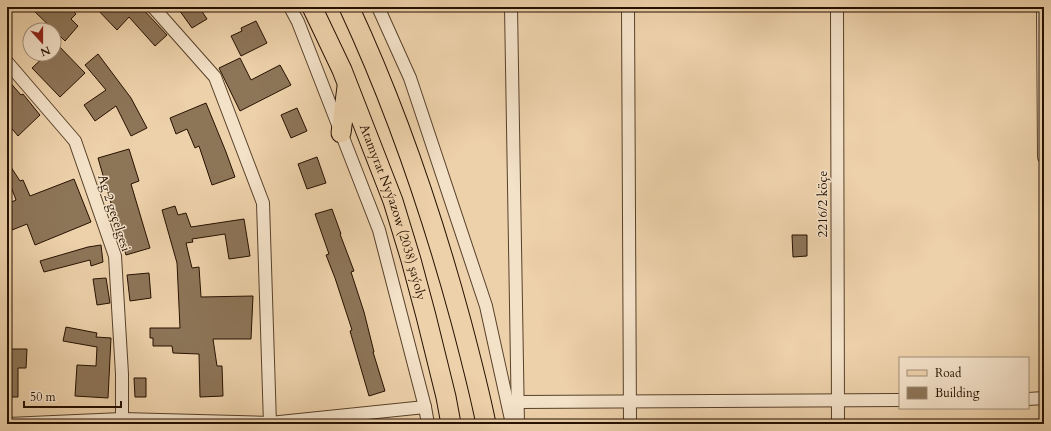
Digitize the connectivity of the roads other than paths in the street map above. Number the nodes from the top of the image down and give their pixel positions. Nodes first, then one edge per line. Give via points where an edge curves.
1 (153, 7) edge
2 (290, 7) edge
3 (312, 7) edge
4 (349, 7) edge
5 (378, 7) edge
6 (511, 7) edge
7 (628, 7) edge
8 (837, 7) edge
9 (1043, 7) edge
10 (7, 62) edge
11 (347, 83) junction
12 (341, 133) junction
13 (1044, 157) edge
14 (1029, 398) edge
15 (1044, 398) edge
16 (838, 400) junction
17 (899, 400) edge
18 (630, 401) junction
19 (518, 402) junction
20 (425, 407) junction
21 (122, 422) edge
22 (270, 423) edge
23 (8, 424) edge
24 (428, 424) edge
25 (451, 424) edge
26 (486, 424) edge
27 (512, 424) edge
28 (517, 424) edge
29 (630, 424) edge
30 (838, 424) edge

1 - 22 street via 215,77 263,203
2 - 12 street
3 - 11 main road, Atamyrat Nyýazow (2038) şaýoly
4 - 26 main road via 368,47 425,198 450,279
5 - 27 street via 410,78 486,306
6 - 19 street
7 - 18 street
8 - 16 street, 2216/2 köçe
9 - 13 street
10 - 21 street, Ag 2 geçelgesi via 75,141 115,256 122,374
11 - 12 main road
11 - 25 main road, Atamyrat Nyýazow (2038) şaýoly via 393,201
12 - 20 street via 379,230
14 - 15 street
16 - 17 street
16 - 18 street
16 - 30 street, 2216/2 köçe
18 - 19 street
18 - 29 street
19 - 28 street
20 - 22 street
20 - 24 street
21 - 22 street
21 - 23 street

